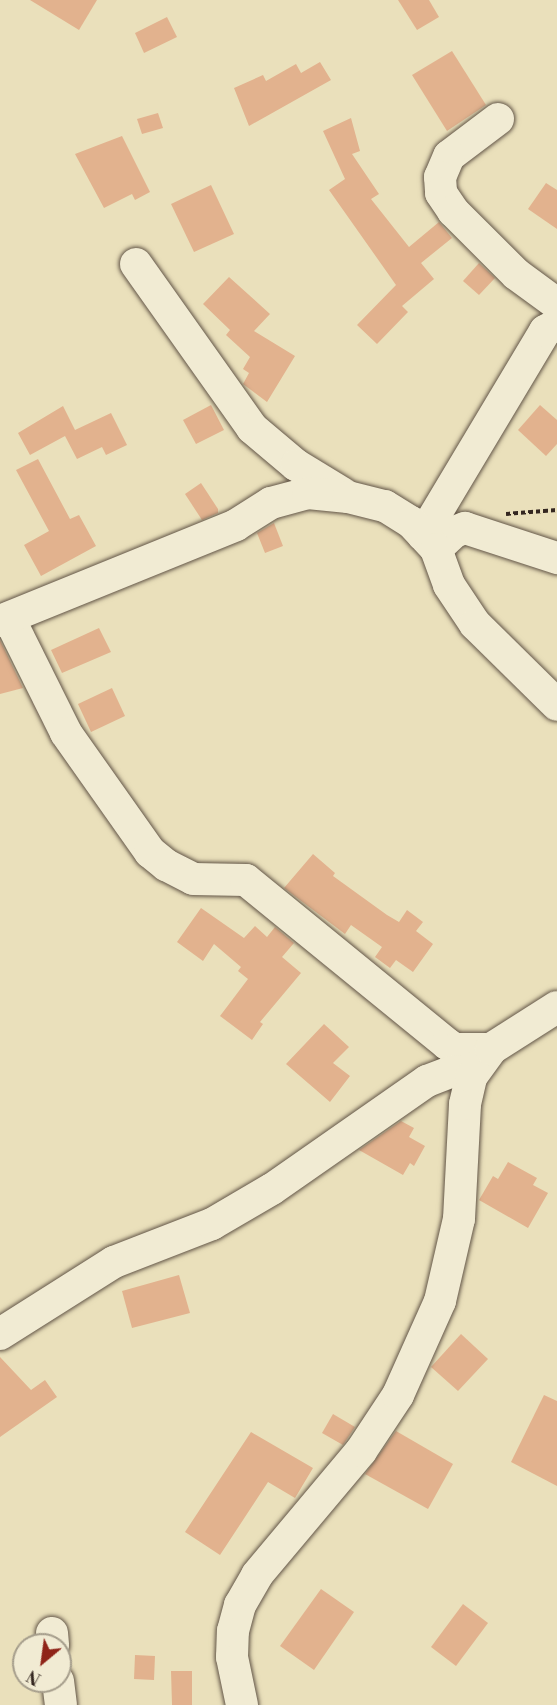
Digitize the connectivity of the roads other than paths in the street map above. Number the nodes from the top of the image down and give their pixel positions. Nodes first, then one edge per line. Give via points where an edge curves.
1 (498, 119) dead end
2 (136, 264) dead end
3 (557, 304) edge
4 (557, 324) edge
5 (348, 496) junction
6 (430, 542) junction
7 (557, 558) edge
8 (4, 620) edge
9 (557, 705) edge
10 (557, 1007) edge
11 (482, 1060) junction
12 (0, 1334) edge
13 (242, 1705) edge

1 - 3 street via 449,156 440,177 441,193 453,211 516,274
2 - 5 street via 252,428 296,465
4 - 6 street via 545,331
5 - 6 street via 385,506 411,522
5 - 8 street via 308,493 271,503 236,525
6 - 7 street via 465,528
6 - 9 street via 449,585 475,624
8 - 11 street via 66,733 150,852 166,866 193,879 246,880 447,1044
10 - 11 street
11 - 12 street via 427,1081 272,1189 212,1224 114,1262
11 - 13 street via 465,1104 459,1219 440,1301 398,1395 361,1451 257,1575 240,1605 232,1658

